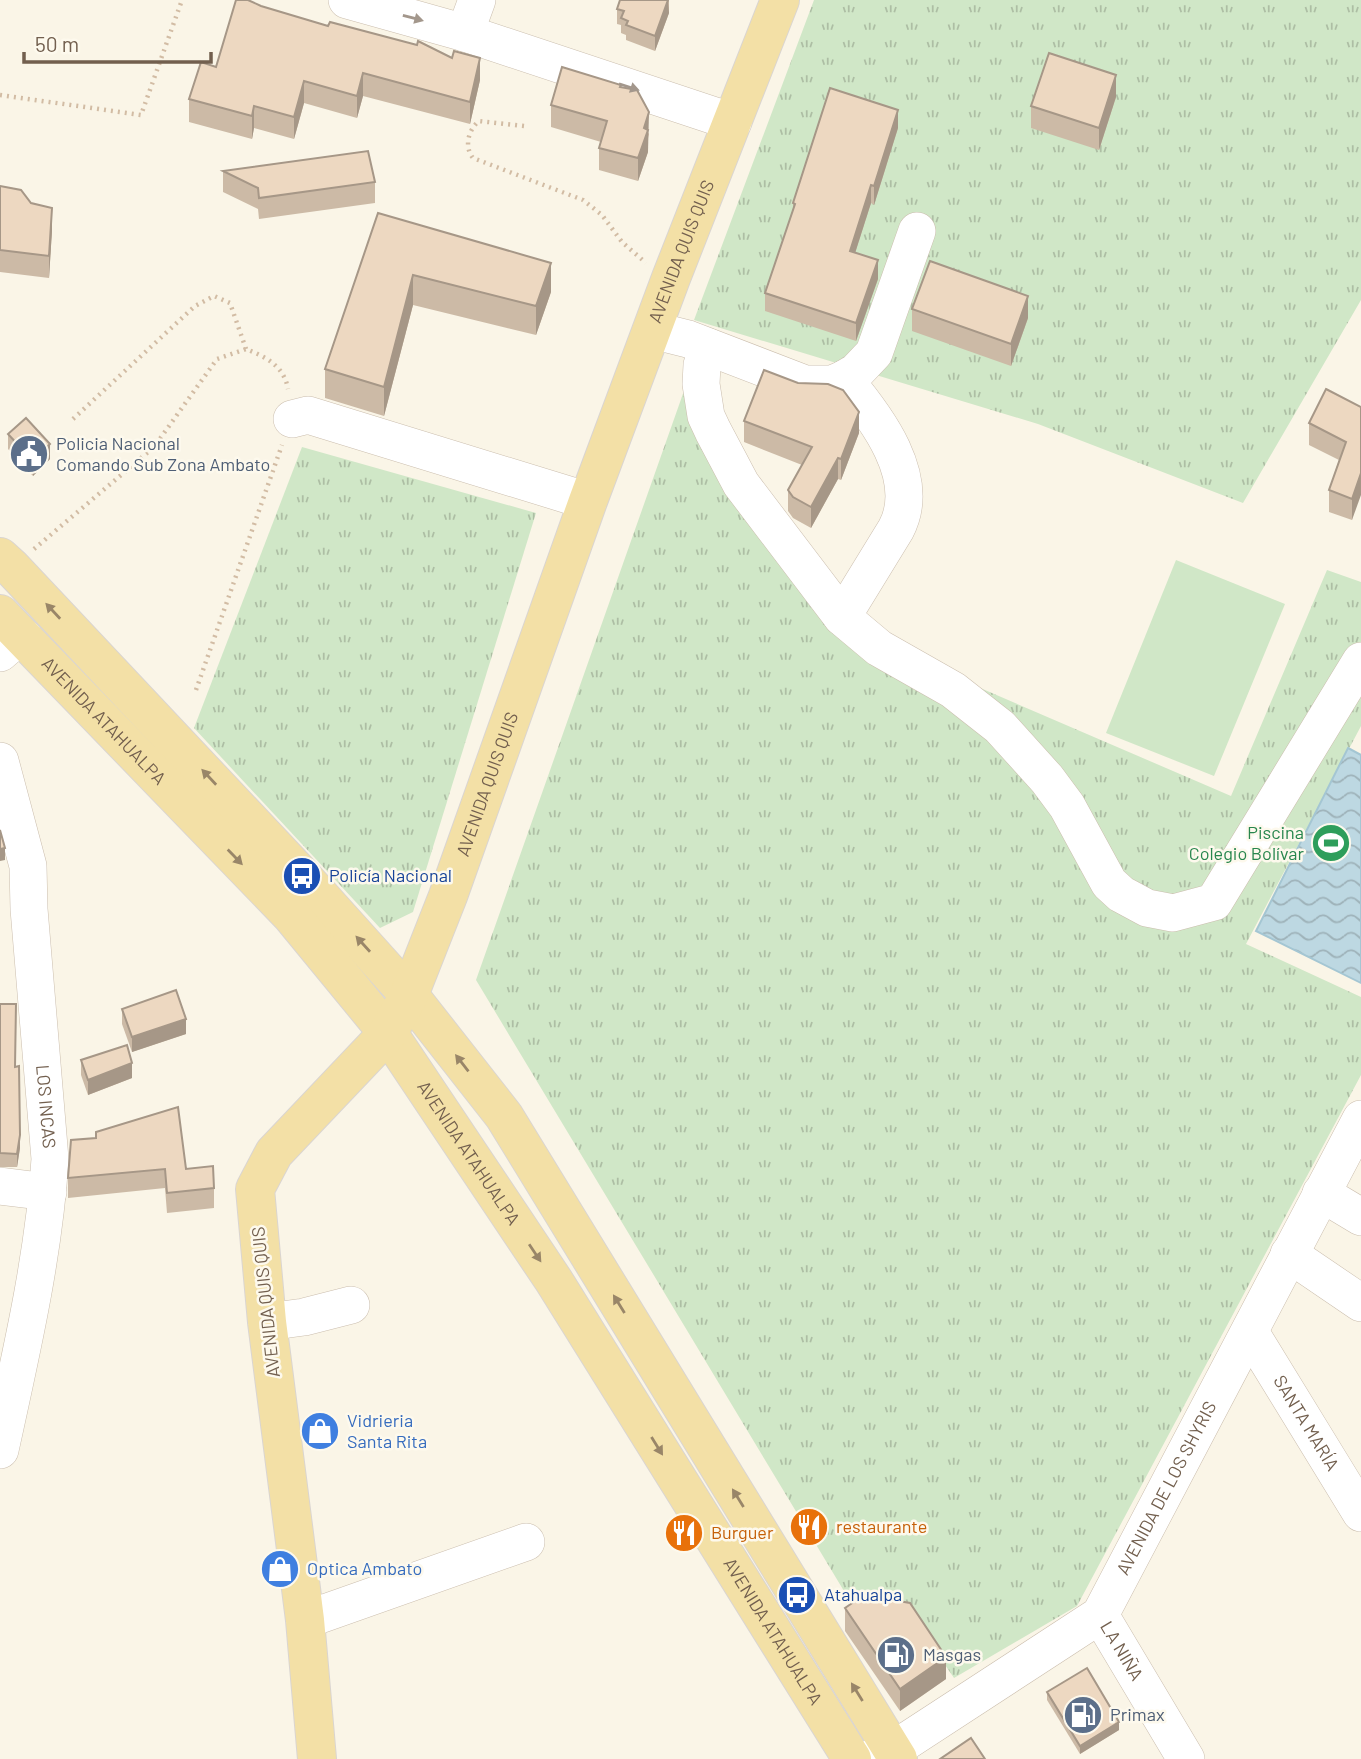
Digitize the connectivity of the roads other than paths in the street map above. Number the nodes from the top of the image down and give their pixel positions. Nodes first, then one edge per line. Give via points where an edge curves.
1 (347, 0) edge
2 (780, 0) edge
3 (471, 16) edge
4 (733, 122) junction
5 (917, 231) dead end
6 (652, 330) junction
7 (708, 347) junction
8 (844, 379) junction
9 (292, 419) road end
10 (585, 510) junction
11 (6, 562) edge
12 (842, 617) junction
13 (8, 635) edge
14 (1361, 661) edge
15 (0, 761) edge
16 (14, 891) edge
17 (409, 995) junction
18 (388, 1033) junction
19 (1361, 1119) edge
20 (0, 1186) edge
21 (48, 1192) junction
22 (1321, 1194) junction
23 (1361, 1217) edge
24 (1289, 1254) junction
25 (1361, 1303) edge
26 (351, 1305) dead end
27 (267, 1322) junction
28 (13, 1329) edge
29 (1250, 1332) junction
30 (0, 1450) edge
31 (1361, 1513) edge
32 (526, 1542) dead end
33 (1100, 1615) junction
34 (305, 1620) junction
35 (886, 1756) edge
36 (317, 1759) edge
37 (852, 1759) edge
38 (1186, 1759) edge

1 -> 3 street
2 - 4 main road, AVENIDA QUIS QUIS
3 -> 4 street
4 - 6 main road, AVENIDA QUIS QUIS
5 - 8 street via 874,353
6 - 7 street
6 - 10 main road, AVENIDA QUIS QUIS
7 - 8 street via 804,384
7 - 12 street via 701,384 713,431 741,484
8 - 12 street via 872,411 890,445 905,505 896,529
9 - 10 street via 302,429
10 - 17 main road, AVENIDA QUIS QUIS
17 -> 11 main road
12 - 14 street via 879,648 953,690 1000,727 1067,807 1109,883 1135,903 1172,913 1214,902
13 -> 18 main road, AVENIDA ATAHUALPA via 291,915
15 - 16 street, LOS INCAS via 28,866
16 - 21 street, LOS INCAS via 50,1159
17 - 18 main road, AVENIDA QUIS QUIS
35 -> 17 main road via 504,1116
18 - 27 main road, AVENIDA QUIS QUIS via 274,1153 255,1189
18 -> 37 main road, AVENIDA ATAHUALPA via 554,1281
19 - 22 street, AVENIDA DE LOS SHYRIS
20 - 21 street
21 - 28 street, LOS INCAS
22 - 23 street
22 - 24 street, AVENIDA DE LOS SHYRIS
24 - 25 street
24 - 29 street, AVENIDA DE LOS SHYRIS
26 - 27 street
27 - 34 main road, AVENIDA QUIS QUIS
28 - 30 street, LOS INCAS
29 - 31 street, SANTA MARÍA
29 - 33 street, AVENIDA DE LOS SHYRIS
32 - 34 street
33 - 35 street, AVENIDA DE LOS SHYRIS
33 - 38 street, LA NIÑA
34 - 36 main road, AVENIDA QUIS QUIS

